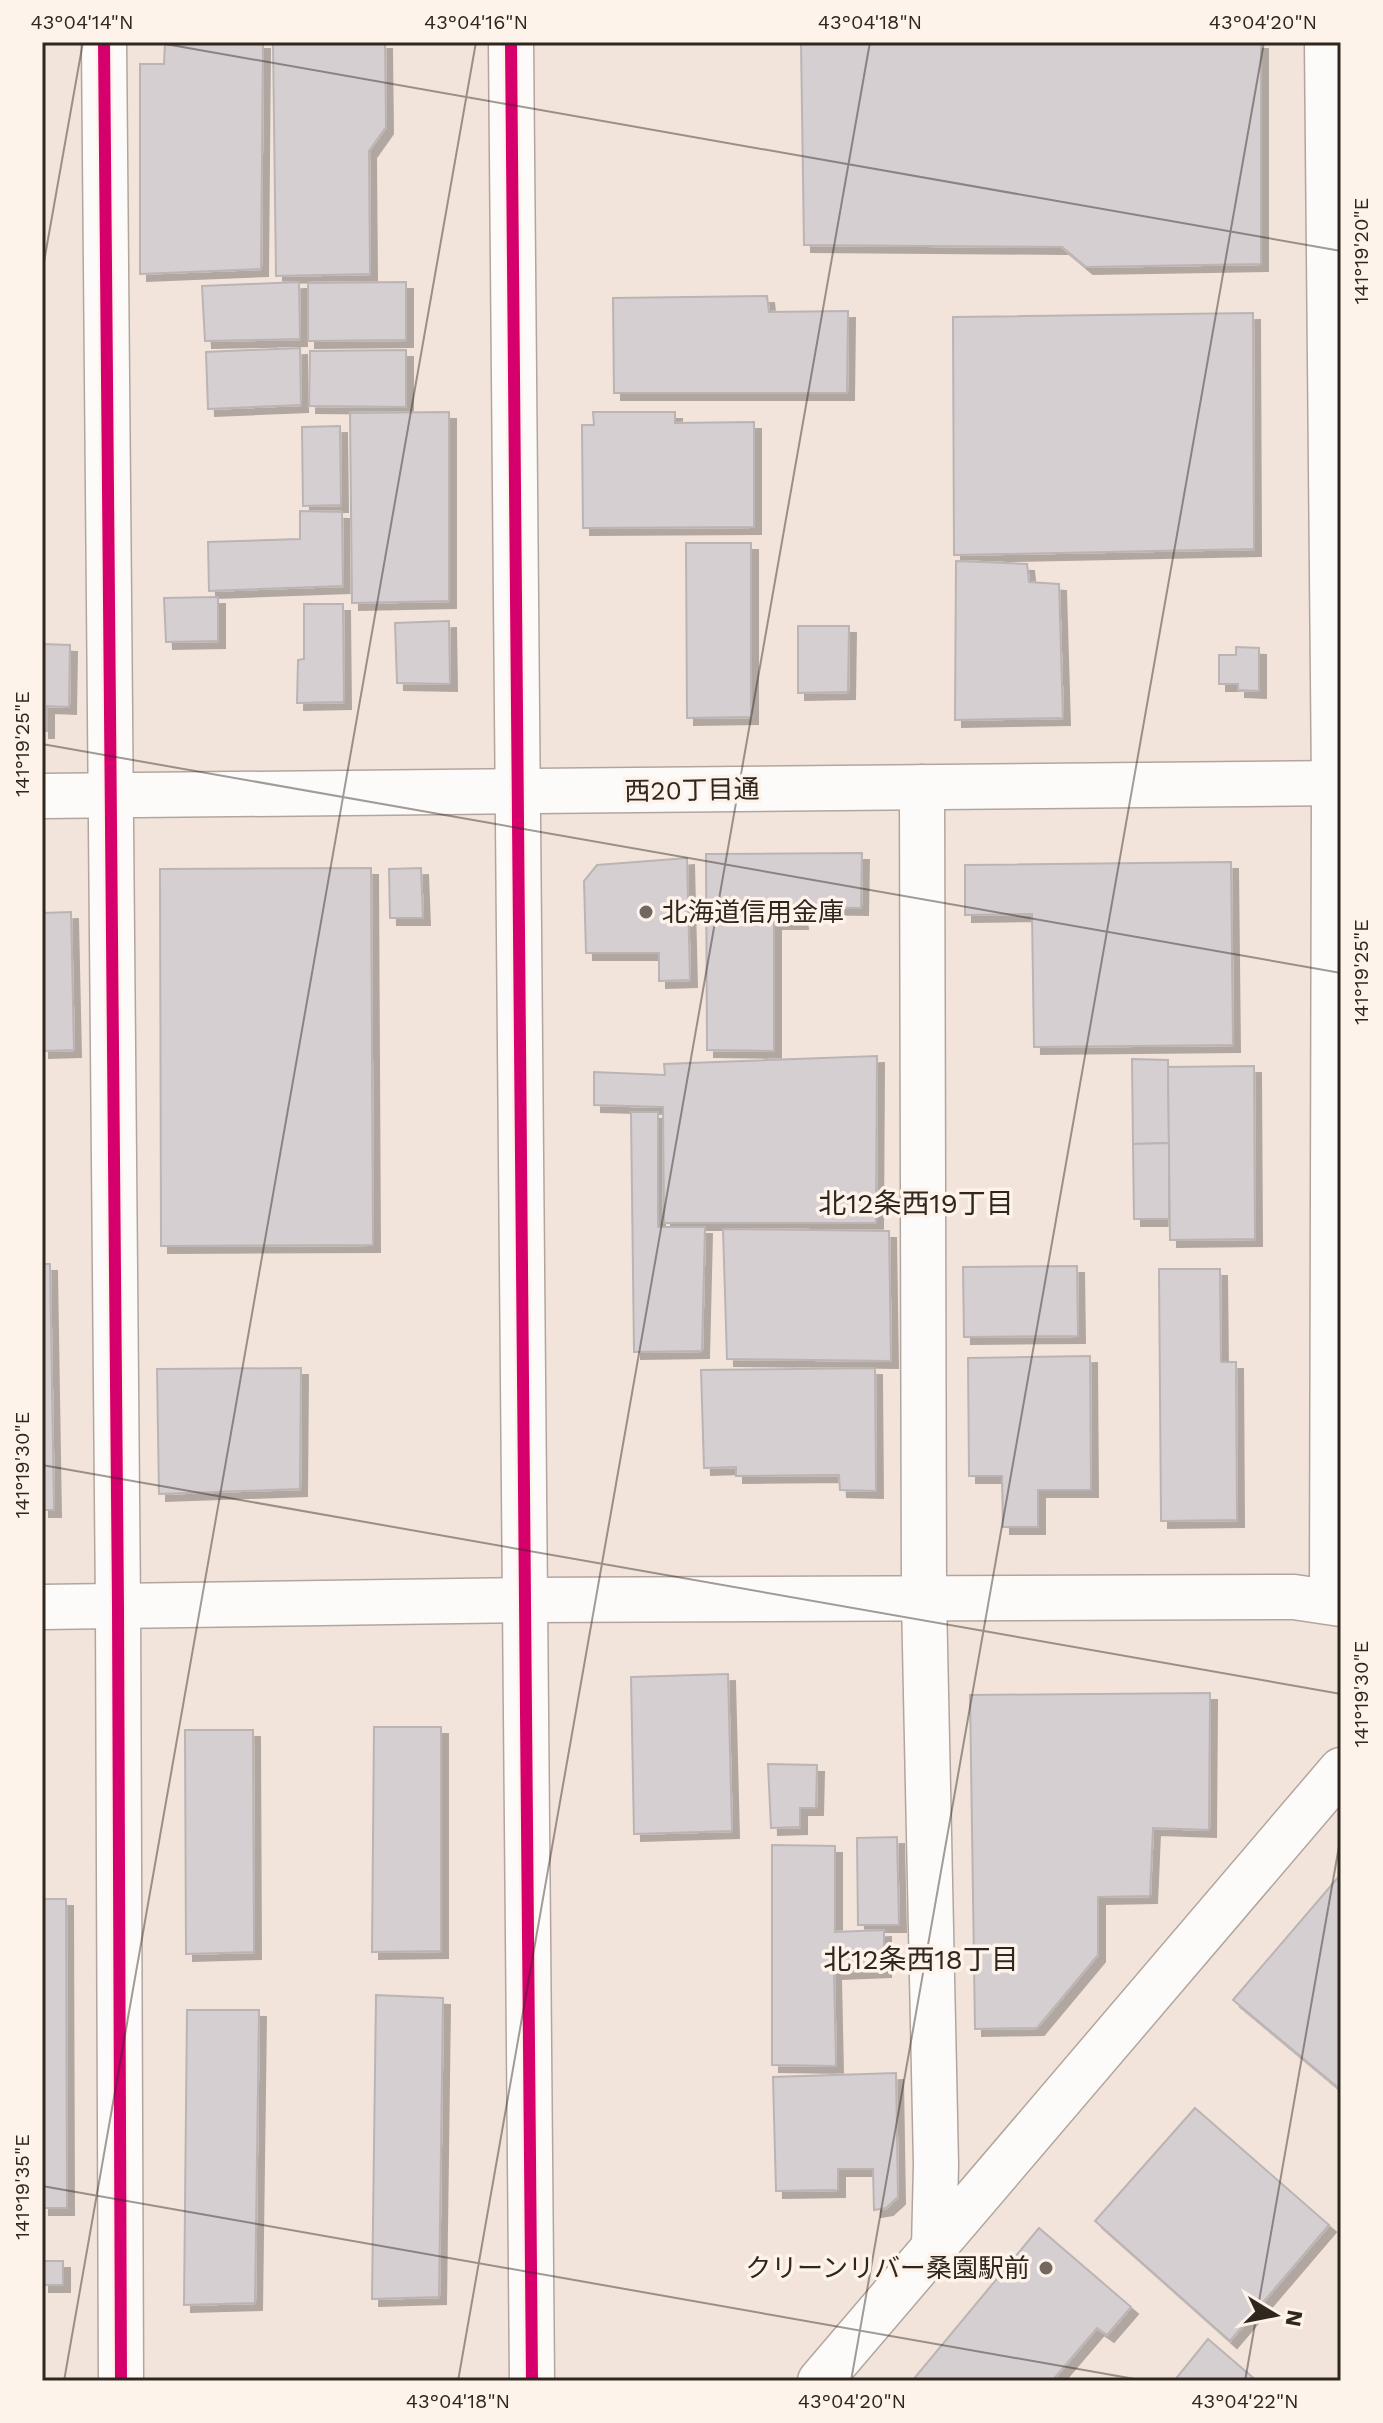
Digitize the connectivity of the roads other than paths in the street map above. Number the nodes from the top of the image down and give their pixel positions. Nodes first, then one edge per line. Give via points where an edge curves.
1 (104, 42) edge
2 (511, 42) edge
3 (1327, 42) edge
4 (1338, 783) edge
5 (922, 787) junction
6 (516, 792) junction
7 (110, 795) junction
8 (42, 796) edge
9 (924, 1599) junction
10 (523, 1600) junction
11 (1336, 1603) edge
12 (42, 1607) edge
13 (118, 1607) junction
14 (1341, 1770) edge
15 (934, 2248) junction
16 (121, 2381) edge
17 (532, 2381) edge
18 (820, 2381) edge

1 - 7 street
2 - 6 street
3 - 4 street
4 - 5 street, 西20丁目通
4 - 11 street
5 - 6 street, 西20丁目通
5 - 9 street
6 - 7 street, 西20丁目通
6 - 10 street
7 - 8 street, 西20丁目通
7 - 13 street
9 - 10 street
9 - 11 street via 1294,1597
9 - 15 street
10 - 13 street
10 - 17 street
12 - 13 street
13 - 16 street
14 - 15 street
15 - 18 street

